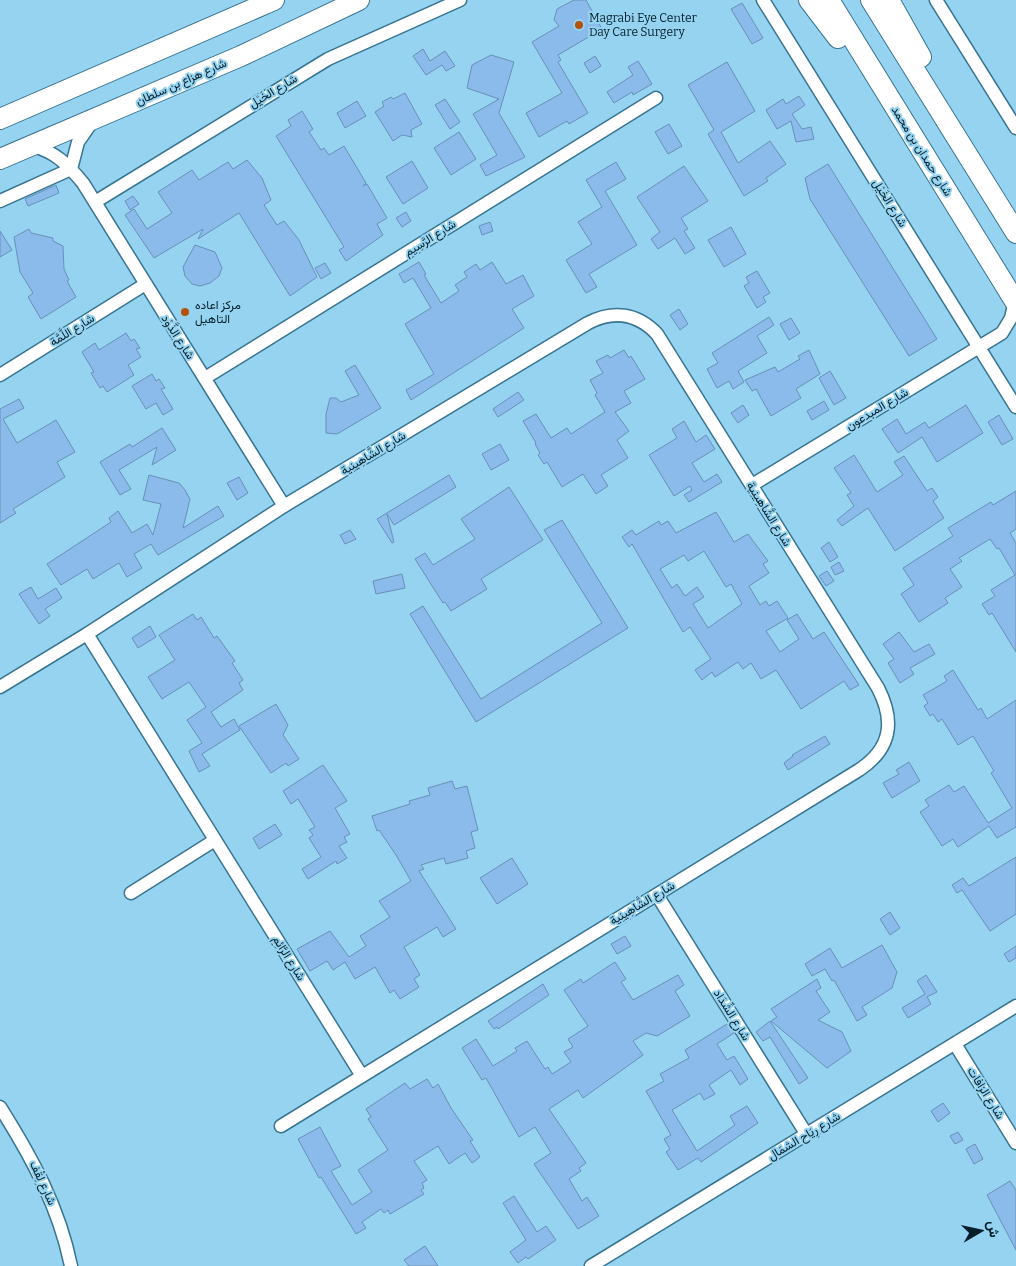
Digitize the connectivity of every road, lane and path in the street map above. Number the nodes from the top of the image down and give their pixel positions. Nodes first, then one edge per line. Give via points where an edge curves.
1 (274, 0) edge
2 (359, 0) edge
3 (460, 0) edge
4 (763, 0) edge
5 (809, 0) edge
6 (829, 0) edge
7 (871, 0) edge
8 (889, 0) edge
9 (936, 0) edge
10 (656, 98) dead end
11 (939, 111) junction
12 (0, 118) edge
13 (94, 119) junction
14 (1016, 128) edge
15 (33, 146) junction
16 (0, 159) edge
17 (71, 169) junction
18 (0, 201) edge
19 (96, 202) junction
20 (970, 229) junction
21 (1016, 234) edge
22 (144, 285) junction
23 (1016, 302) edge
24 (1016, 332) edge
25 (1002, 333) junction
26 (979, 347) junction
27 (0, 375) edge
28 (205, 378) junction
29 (1016, 407) edge
30 (752, 485) junction
31 (284, 506) junction
32 (87, 634) junction
33 (0, 687) edge
34 (215, 840) junction
35 (131, 893) dead end
36 (657, 895) junction
37 (1016, 1006) edge
38 (955, 1044) junction
39 (362, 1076) junction
40 (0, 1107) edge
41 (280, 1126) dead end
42 (807, 1135) junction
43 (1016, 1143) edge
44 (71, 1266) edge
45 (591, 1266) edge

1 - 12 main road
2 - 13 main road, شارع هزاع بن سلطان via 241,56
3 - 19 street, شارع الخَيْل via 328,59
4 - 26 street, شارع الخَيْل
5 - 20 main road via 838,39 940,200
6 - 20 main road, شارع حمدان بن محمد
7 - 11 main road
8 - 11 main road via 924,62
9 - 14 street
10 - 28 street, شارع الرَّسِيم
11 - 21 main road
13 - 15 main road, شارع هزاع بن سلطان
13 - 17 street via 78,142
15 - 16 main road, شارع هزاع بن سلطان
15 - 17 street, شارع الذَّوْد via 54,154
17 - 18 street
17 - 19 street, شارع الذَّوْد
19 - 22 street, شارع الذَّوْد
20 - 23 main road, شارع حمدان بن محمد
22 - 27 street, شارع اللَّمَّة
22 - 28 street, شارع الذَّوْد
23 - 25 street
24 - 25 street, شارع المبدعون
25 - 26 street, شارع المبدعون
26 - 29 street, شارع الخَيْل
26 - 30 street, شارع المبدعون
28 - 31 street, شارع الذَّوْد
30 - 31 street, شارع الشَّاهِينِية via 657,334 643,322 615,314 588,323
30 - 36 street, شارع الشَّاهِينِية via 878,688 888,714 889,728 886,740 870,762
31 - 32 street, شارع الشَّاهِينِية
32 - 33 street, شارع الشَّاهِينِية
32 - 34 street, شارع الرَّائِم
34 - 35 street
34 - 39 street, شارع الرَّائِم
36 - 39 street, شارع الشَّاهِينِية
36 - 42 street, شارع الشِّدَاد
37 - 38 street, شارع رِيَاح الشمَال
38 - 42 street, شارع رِيَاح الشمَال
38 - 43 street, شارع الزافات
39 - 41 street, شارع الشَّاهِينِية
40 - 44 street, شارع لِقْف via 41,1175 61,1224
42 - 45 street, شارع رِيَاح الشمَال

